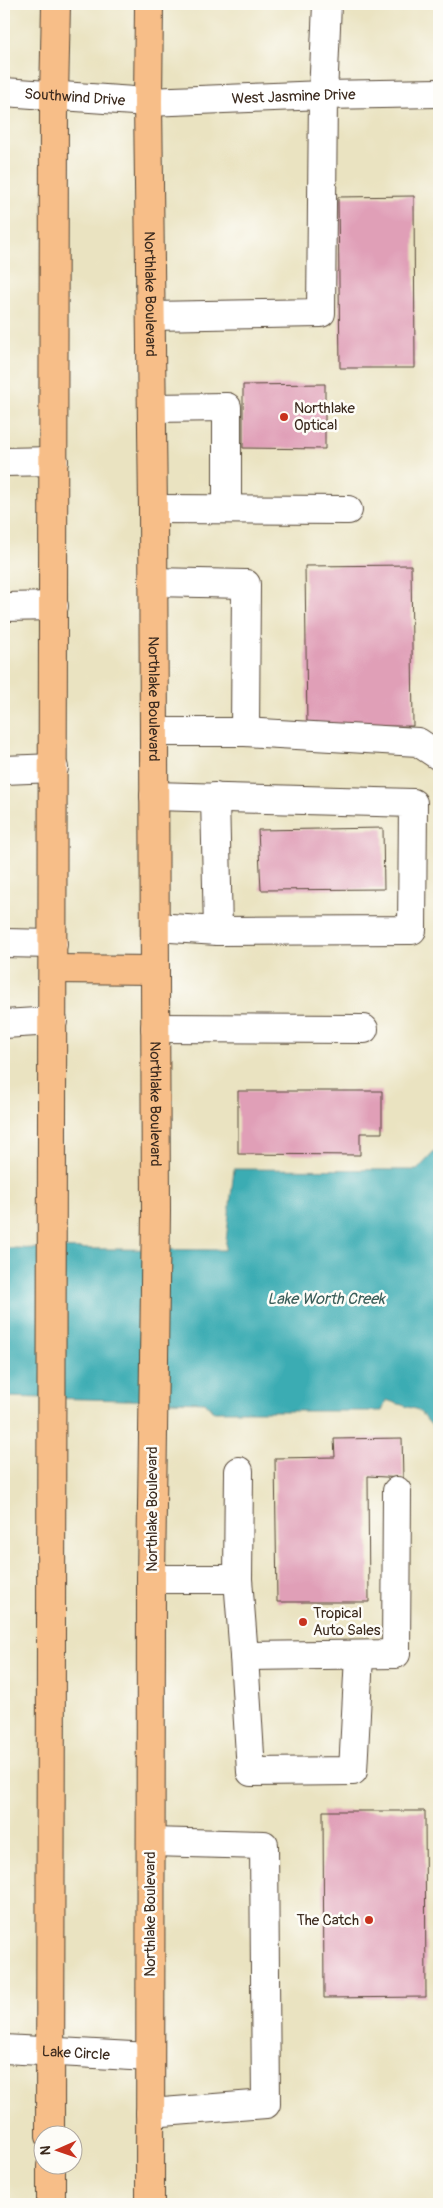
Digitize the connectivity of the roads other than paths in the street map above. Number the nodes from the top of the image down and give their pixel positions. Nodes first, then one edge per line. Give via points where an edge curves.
1 (56, 4) edge
2 (149, 4) edge
3 (327, 4) edge
4 (4, 92) edge
5 (439, 94) edge
6 (323, 95) junction
7 (54, 97) junction
8 (148, 102) junction
9 (151, 316) junction
10 (152, 408) junction
11 (54, 461) junction
12 (4, 462) edge
13 (227, 509) junction
14 (153, 510) junction
15 (348, 510) dead end
16 (153, 582) junction
17 (54, 606) junction
18 (4, 607) edge
19 (154, 732) junction
20 (244, 732) junction
21 (439, 756) edge
22 (54, 768) junction
23 (4, 770) edge
24 (154, 796) junction
25 (215, 797) junction
26 (155, 926) junction
27 (218, 931) junction
28 (4, 943) edge
29 (53, 956) junction
30 (155, 970) junction
31 (53, 1021) junction
32 (4, 1024) edge
33 (155, 1028) junction
34 (364, 1028) dead end
35 (239, 1471) dead end
36 (397, 1491) dead end
37 (151, 1579) junction
38 (238, 1579) junction
39 (244, 1656) junction
40 (359, 1656) junction
41 (151, 1842) junction
42 (4, 2049) edge
43 (50, 2050) junction
44 (150, 2057) junction
45 (150, 2114) junction
46 (50, 2126) edge
47 (51, 2176) edge
48 (51, 2204) edge
49 (150, 2204) edge

1 - 7 main road
2 - 8 main road, Northlake Boulevard
3 - 6 street
4 - 7 street, Southwind Drive
5 - 6 street, West Jasmine Drive
6 - 8 street, West Jasmine Drive
6 - 9 street via 321,313
7 - 8 street, Southwind Drive
7 - 11 main road
8 - 9 main road, Northlake Boulevard
9 - 10 main road, Northlake Boulevard
10 - 13 street via 227,407
10 - 14 main road, Northlake Boulevard
11 - 12 street
11 - 17 main road
13 - 14 street
13 - 15 street
14 - 16 main road, Northlake Boulevard
16 - 19 main road, Northlake Boulevard
16 - 20 street via 246,584
17 - 18 street
17 - 22 main road
19 - 20 street
19 - 24 main road, Northlake Boulevard
20 - 21 street via 418,742
22 - 23 street
22 - 29 main road
24 - 25 street
24 - 26 main road, Northlake Boulevard
25 - 27 street
25 - 27 street via 413,803 412,930
26 - 27 street
26 - 30 main road, Northlake Boulevard
28 - 29 street
29 - 30 main road
29 - 31 main road
30 - 33 main road, Northlake Boulevard
31 - 32 street
31 - 43 main road
33 - 34 street
33 - 37 main road, Northlake Boulevard
35 - 38 street
36 - 40 street via 396,1654
37 - 38 street
37 - 41 main road, Northlake Boulevard
38 - 39 street
39 - 40 street
39 - 40 street via 251,1772 353,1771
41 - 44 main road, Northlake Boulevard
41 - 45 street via 264,1845 266,2104
42 - 43 street, Lake Circle
43 - 44 street, Lake Circle
43 - 46 main road
44 - 45 main road, Northlake Boulevard
45 - 49 main road, Northlake Boulevard
47 - 48 main road

